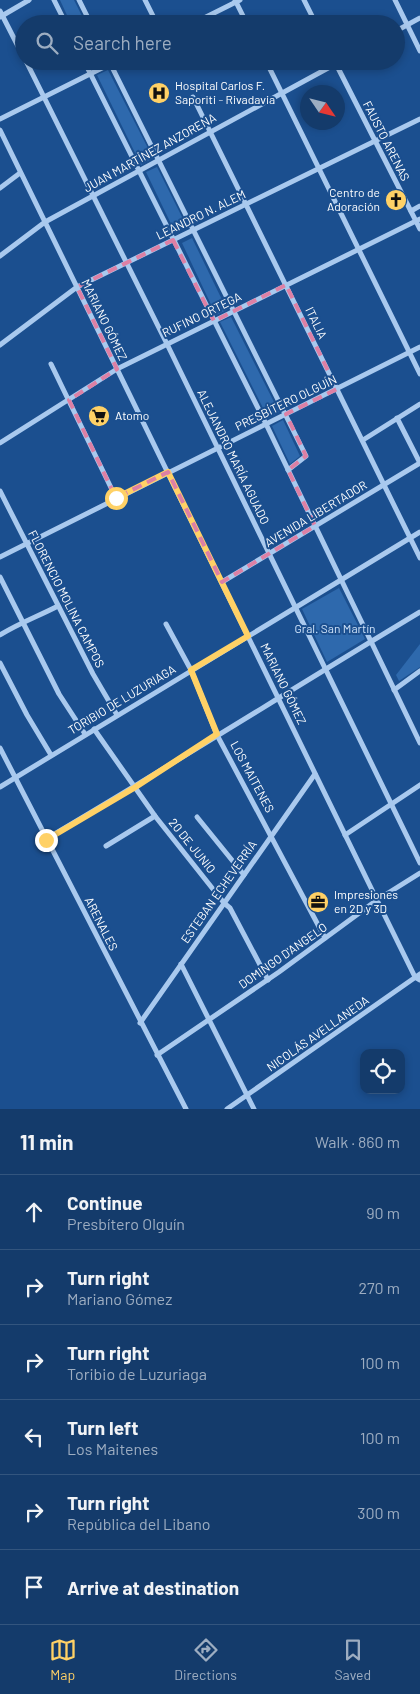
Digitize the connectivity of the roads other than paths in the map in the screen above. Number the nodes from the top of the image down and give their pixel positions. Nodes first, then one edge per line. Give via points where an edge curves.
1 (29, 0) edge
2 (54, 0) edge
3 (79, 0) edge
4 (145, 0) edge
5 (304, 0) edge
6 (395, 0) edge
7 (237, 1) edge
8 (1, 14) edge
9 (62, 15) edge
10 (86, 15) edge
11 (152, 15) edge
12 (210, 15) edge
13 (243, 15) edge
14 (312, 15) edge
15 (402, 15) edge
16 (420, 18) edge
17 (405, 21) edge
18 (407, 25) junction
19 (15, 41) edge
20 (420, 51) edge
21 (31, 70) edge
22 (88, 70) edge
23 (96, 70) edge
24 (116, 70) edge
25 (270, 70) edge
26 (323, 70) edge
27 (341, 70) edge
28 (90, 73) junction
29 (282, 93) junction
30 (44, 96) junction
31 (193, 97) dead end
32 (0, 119) edge
33 (420, 119) edge
34 (0, 130) edge
35 (210, 132) junction
36 (374, 141) junction
37 (158, 161) junction
38 (318, 168) junction
39 (140, 171) junction
40 (20, 173) junction
41 (0, 188) edge
42 (93, 196) junction
43 (247, 204) junction
44 (420, 206) edge
45 (411, 211) junction
46 (418, 220) edge
47 (45, 222) junction
48 (420, 228) edge
49 (194, 230) junction
50 (173, 240) junction
51 (358, 249) junction
52 (0, 256) edge
53 (126, 263) junction
54 (286, 285) junction
55 (76, 287) junction
56 (234, 311) junction
57 (214, 321) junction
58 (167, 344) junction
59 (0, 345) edge
60 (420, 347) edge
61 (409, 353) junction
62 (51, 364) dead end
63 (117, 369) junction
64 (420, 374) edge
65 (337, 389) junction
66 (69, 400) junction
67 (420, 404) edge
68 (286, 414) junction
69 (397, 418) junction
70 (266, 424) junction
71 (363, 440) junction
72 (0, 443) edge
73 (217, 448) junction
74 (420, 463) edge
75 (288, 470) junction
76 (168, 472) junction
77 (385, 484) junction
78 (0, 490) edge
79 (116, 498) junction
80 (315, 526) junction
81 (420, 532) edge
82 (410, 538) junction
83 (26, 544) junction
84 (268, 554) junction
85 (0, 557) edge
86 (420, 558) edge
87 (0, 577) edge
88 (341, 579) junction
89 (222, 582) junction
90 (58, 606) junction
91 (294, 607) junction
92 (420, 612) edge
93 (22, 622) junction
94 (166, 624) dead end
95 (0, 634) edge
96 (248, 636) junction
97 (371, 641) junction
98 (0, 664) edge
99 (324, 669) junction
100 (191, 670) junction
101 (420, 671) edge
102 (394, 690) junction
103 (278, 697) junction
104 (118, 715) junction
105 (94, 729) junction
106 (85, 734) junction
107 (217, 734) junction
108 (420, 743) edge
109 (0, 748) edge
110 (51, 755) junction
111 (315, 774) junction
112 (15, 777) junction
113 (420, 785) edge
114 (0, 787) edge
115 (134, 788) junction
116 (390, 804) junction
117 (155, 816) junction
118 (197, 817) dead end
119 (272, 835) junction
120 (345, 835) junction
121 (46, 840) junction
122 (106, 846) dead end
123 (420, 863) edge
124 (420, 873) edge
125 (244, 875) junction
126 (377, 900) junction
127 (224, 903) junction
128 (325, 938) junction
129 (181, 964) junction
130 (418, 977) edge
131 (268, 980) junction
132 (210, 1019) junction
133 (140, 1023) junction
134 (157, 1055) junction
135 (247, 1095) junction
136 (186, 1109) edge
137 (227, 1109) edge
138 (254, 1109) edge

1 - 8 street
2 - 9 street
3 - 10 street
4 - 11 street
5 - 14 street
6 - 15 street
7 - 12 street
7 - 13 street
8 - 19 street
16 - 18 street
17 - 18 street
18 - 20 street
21 - 30 street, ALEJANDRO MARÍA AGUADO
22 - 28 street
23 - 28 street
24 - 37 street
25 - 29 street
26 - 29 street, JUAN MARTÍNEZ ANZORENA
27 - 36 street, FAUSTO ARENAS
28 - 30 street
28 - 39 street
29 - 35 street, JUAN MARTÍNEZ ANZORENA
29 - 38 street
30 - 32 street
30 - 42 street, ALEJANDRO MARÍA AGUADO
31 - 35 street, ITALIA
33 - 36 street, LEANDRO N. ALEM
34 - 40 street, MARIANO GÓMEZ
35 - 37 street, JUAN MARTÍNEZ ANZORENA
35 - 43 street, ITALIA
36 - 38 street, LEANDRO N. ALEM
36 - 45 street, FAUSTO ARENAS
37 - 39 street, JUAN MARTÍNEZ ANZORENA
37 - 49 street
38 - 43 street, LEANDRO N. ALEM
38 - 51 street
39 - 42 street, JUAN MARTÍNEZ ANZORENA
39 - 50 street
40 - 41 street
40 - 47 street, MARIANO GÓMEZ
42 - 47 street, JUAN MARTÍNEZ ANZORENA
42 - 53 street, ALEJANDRO MARÍA AGUADO
43 - 49 street, LEANDRO N. ALEM
43 - 54 street, ITALIA
44 - 45 street
45 - 46 street, FAUSTO ARENAS
46 - 48 street, FAUSTO ARENAS
46 - 51 street, RUFINO ORTEGA
47 - 52 street, JUAN MARTÍNEZ ANZORENA
47 - 55 street, MARIANO GÓMEZ
49 - 50 street, LEANDRO N. ALEM
49 - 56 street
50 - 53 street, LEANDRO N. ALEM
50 - 57 street
51 - 54 street, RUFINO ORTEGA
51 - 61 street
53 - 55 street, LEANDRO N. ALEM
53 - 58 street, ALEJANDRO MARÍA AGUADO
54 - 56 street, RUFINO ORTEGA
54 - 65 street, ITALIA
55 - 59 street, LEANDRO N. ALEM
55 - 63 street, MARIANO GÓMEZ
56 - 57 street, RUFINO ORTEGA
56 - 68 street
57 - 58 street, RUFINO ORTEGA
57 - 70 street
58 - 63 street, RUFINO ORTEGA
58 - 73 street, ALEJANDRO MARÍA AGUADO
60 - 61 street, PRESBÍTERO OLGUÍN
61 - 64 street
61 - 65 street, PRESBÍTERO OLGUÍN
62 - 66 street
63 - 66 street, RUFINO ORTEGA
63 - 76 street, MARIANO GÓMEZ
65 - 68 street, PRESBÍTERO OLGUÍN
65 - 71 street, ITALIA
66 - 72 street, RUFINO ORTEGA
66 - 79 street
67 - 69 street
68 - 70 street, PRESBÍTERO OLGUÍN
68 - 75 street via 306,456
69 - 71 street
69 - 74 street
70 - 73 street, PRESBÍTERO OLGUÍN
70 - 75 street
71 - 77 street, ITALIA
73 - 76 street, PRESBÍTERO OLGUÍN
73 - 84 street, ALEJANDRO MARÍA AGUADO
74 - 77 street, AVENIDA LIBERTADOR
75 - 80 street
76 - 79 street, PRESBÍTERO OLGUÍN
76 - 89 street, MARIANO GÓMEZ
77 - 80 street, AVENIDA LIBERTADOR
77 - 82 street, ITALIA
78 - 83 street, FLORENCIO MOLINA CAMPOS
79 - 83 street, PRESBÍTERO OLGUÍN
80 - 84 street, AVENIDA LIBERTADOR
80 - 88 street
81 - 82 street, TORIBIO DE LUZURIAGA
82 - 86 street, ITALIA
82 - 88 street, TORIBIO DE LUZURIAGA
83 - 85 street, PRESBÍTERO OLGUÍN
83 - 90 street, FLORENCIO MOLINA CAMPOS
84 - 89 street, AVENIDA LIBERTADOR
84 - 91 street, ALEJANDRO MARÍA AGUADO
87 - 93 street
88 - 91 street, TORIBIO DE LUZURIAGA
88 - 97 street
89 - 96 street, MARIANO GÓMEZ
90 - 93 street
90 - 104 street, FLORENCIO MOLINA CAMPOS
91 - 96 street, TORIBIO DE LUZURIAGA
91 - 99 street, ALEJANDRO MARÍA AGUADO
92 - 97 street
93 - 95 street
93 - 106 street via 59,694
94 - 100 street, LOS MAITENES
96 - 100 street, TORIBIO DE LUZURIAGA
96 - 103 street, MARIANO GÓMEZ
97 - 99 street
97 - 102 street
98 - 110 street
99 - 103 street
99 - 116 street, ALEJANDRO MARÍA AGUADO
100 - 104 street, TORIBIO DE LUZURIAGA
100 - 107 street, LOS MAITENES
101 - 102 street
102 - 108 street
103 - 107 street
103 - 111 street, MARIANO GÓMEZ
104 - 105 street, TORIBIO DE LUZURIAGA
105 - 106 street, TORIBIO DE LUZURIAGA
105 - 115 street, 20 DE JUNIO
106 - 110 street, TORIBIO DE LUZURIAGA
107 - 115 street
107 - 119 street, LOS MAITENES
109 - 112 street, ARENALES
110 - 112 street, TORIBIO DE LUZURIAGA
111 - 119 street, ESTEBAN ECHEVERRÍA
111 - 120 street, MARIANO GÓMEZ
112 - 114 street, TORIBIO DE LUZURIAGA
112 - 121 street, ARENALES
113 - 116 street
115 - 117 street, 20 DE JUNIO
115 - 121 street
116 - 120 street
116 - 123 street, ALEJANDRO MARÍA AGUADO
117 - 122 street
117 - 127 street, 20 DE JUNIO
118 - 125 street
119 - 125 street, ESTEBAN ECHEVERRÍA
119 - 128 street, LOS MAITENES
120 - 126 street, MARIANO GÓMEZ
121 - 133 street, ARENALES
124 - 126 street, DOMINGO D'ANGELO
125 - 127 street, ESTEBAN ECHEVERRÍA
126 - 128 street, DOMINGO D'ANGELO
126 - 130 street, MARIANO GÓMEZ
127 - 129 street, ESTEBAN ECHEVERRÍA
127 - 131 street, 20 DE JUNIO via 230,908
128 - 131 street, DOMINGO D'ANGELO
129 - 132 street
129 - 133 street, ESTEBAN ECHEVERRÍA
130 - 135 street, NICOLÁS AVELLANEDA
131 - 132 street, DOMINGO D'ANGELO
132 - 134 street, DOMINGO D'ANGELO
132 - 135 street
133 - 134 street, ARENALES
134 - 136 street, ARENALES
135 - 137 street, NICOLÁS AVELLANEDA
135 - 138 street

